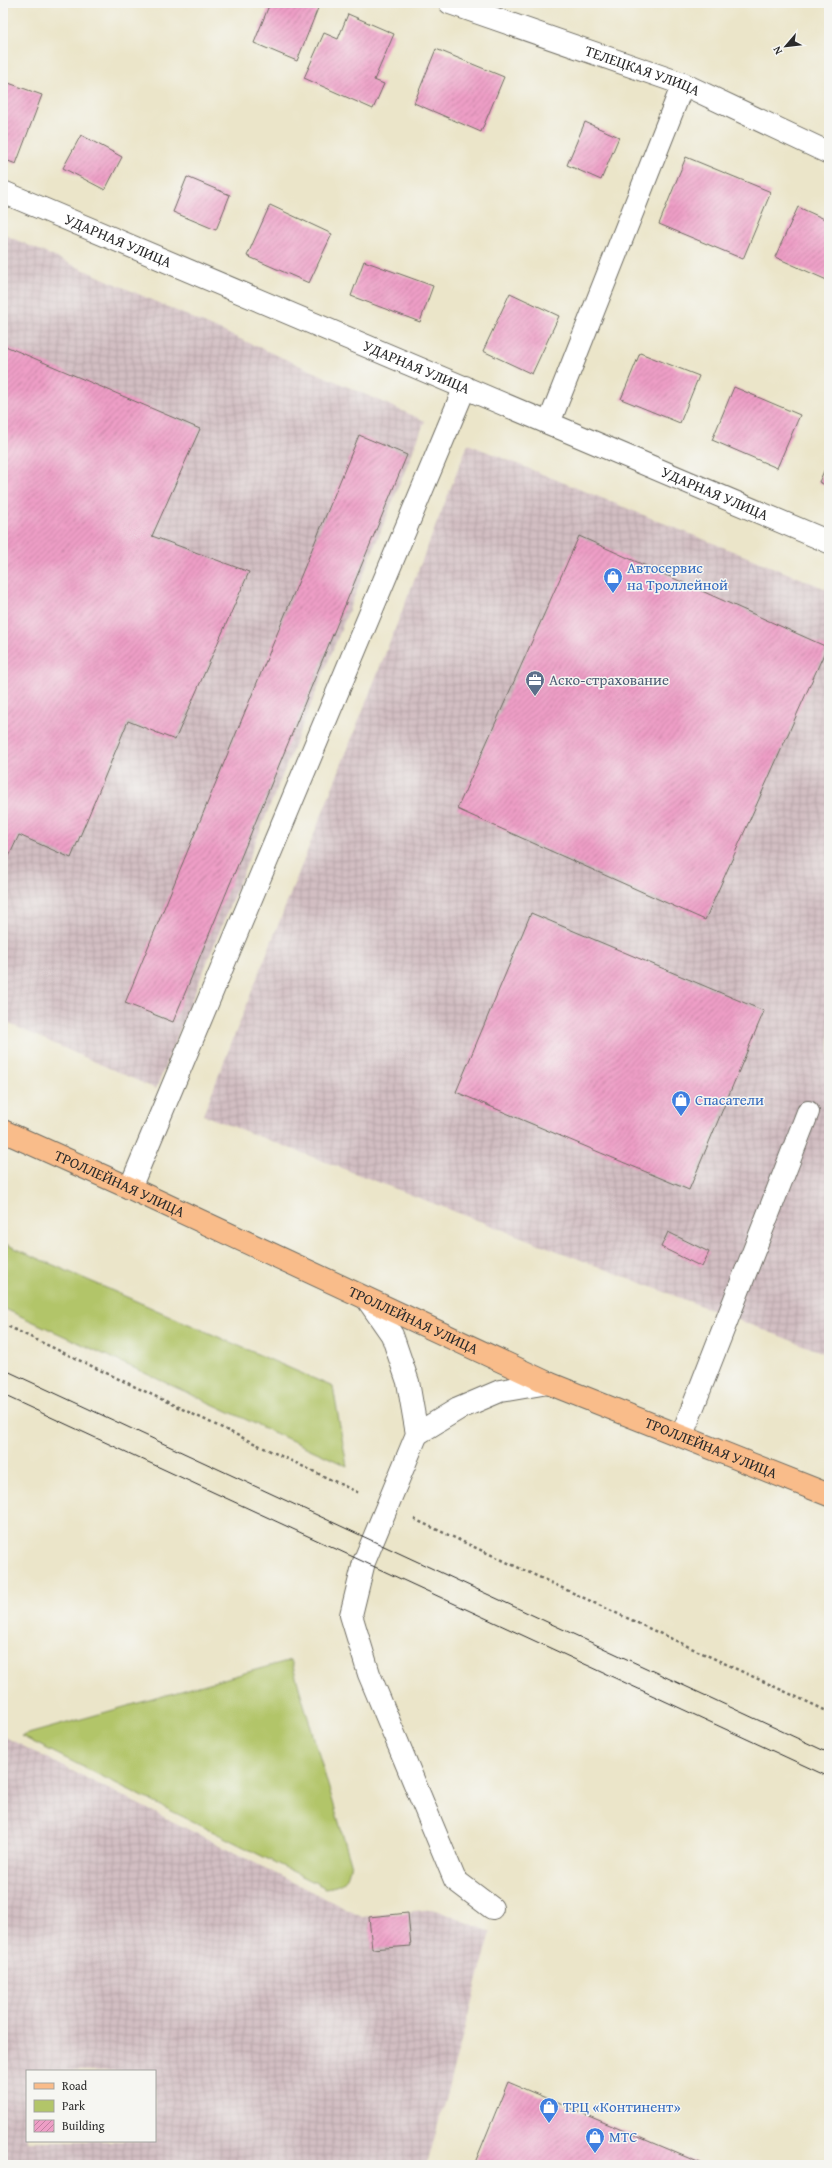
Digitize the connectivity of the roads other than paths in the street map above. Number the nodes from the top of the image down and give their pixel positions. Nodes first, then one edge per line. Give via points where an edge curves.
1 (450, 3) edge
2 (683, 84) junction
3 (829, 153) edge
4 (3, 192) edge
5 (465, 387) junction
6 (549, 423) junction
7 (829, 542) edge
8 (808, 1112) dead end
9 (3, 1131) edge
10 (130, 1188) junction
11 (367, 1299) junction
12 (548, 1383) junction
13 (417, 1434) junction
14 (682, 1435) junction
15 (829, 1495) edge
16 (492, 1908) dead end

1 - 2 street, ТЕЛЕЦКАЯ УЛИЦА
2 - 3 street, ТЕЛЕЦКАЯ УЛИЦА
2 - 6 street
4 - 5 street, УДАРНАЯ УЛИЦА
5 - 6 street, УДАРНАЯ УЛИЦА
5 - 10 street
6 - 7 street, УДАРНАЯ УЛИЦА
8 - 14 street
9 - 10 main road, ТРОЛЛЕЙНАЯ УЛИЦА
10 - 11 main road, ТРОЛЛЕЙНАЯ УЛИЦА
11 - 12 main road, ТРОЛЛЕЙНАЯ УЛИЦА
11 - 13 street via 392,1335 408,1382
12 - 13 street via 500,1391 458,1409
12 - 14 main road, ТРОЛЛЕЙНАЯ УЛИЦА
13 - 16 street via 364,1562 351,1615 368,1674 455,1880
14 - 15 main road, ТРОЛЛЕЙНАЯ УЛИЦА

